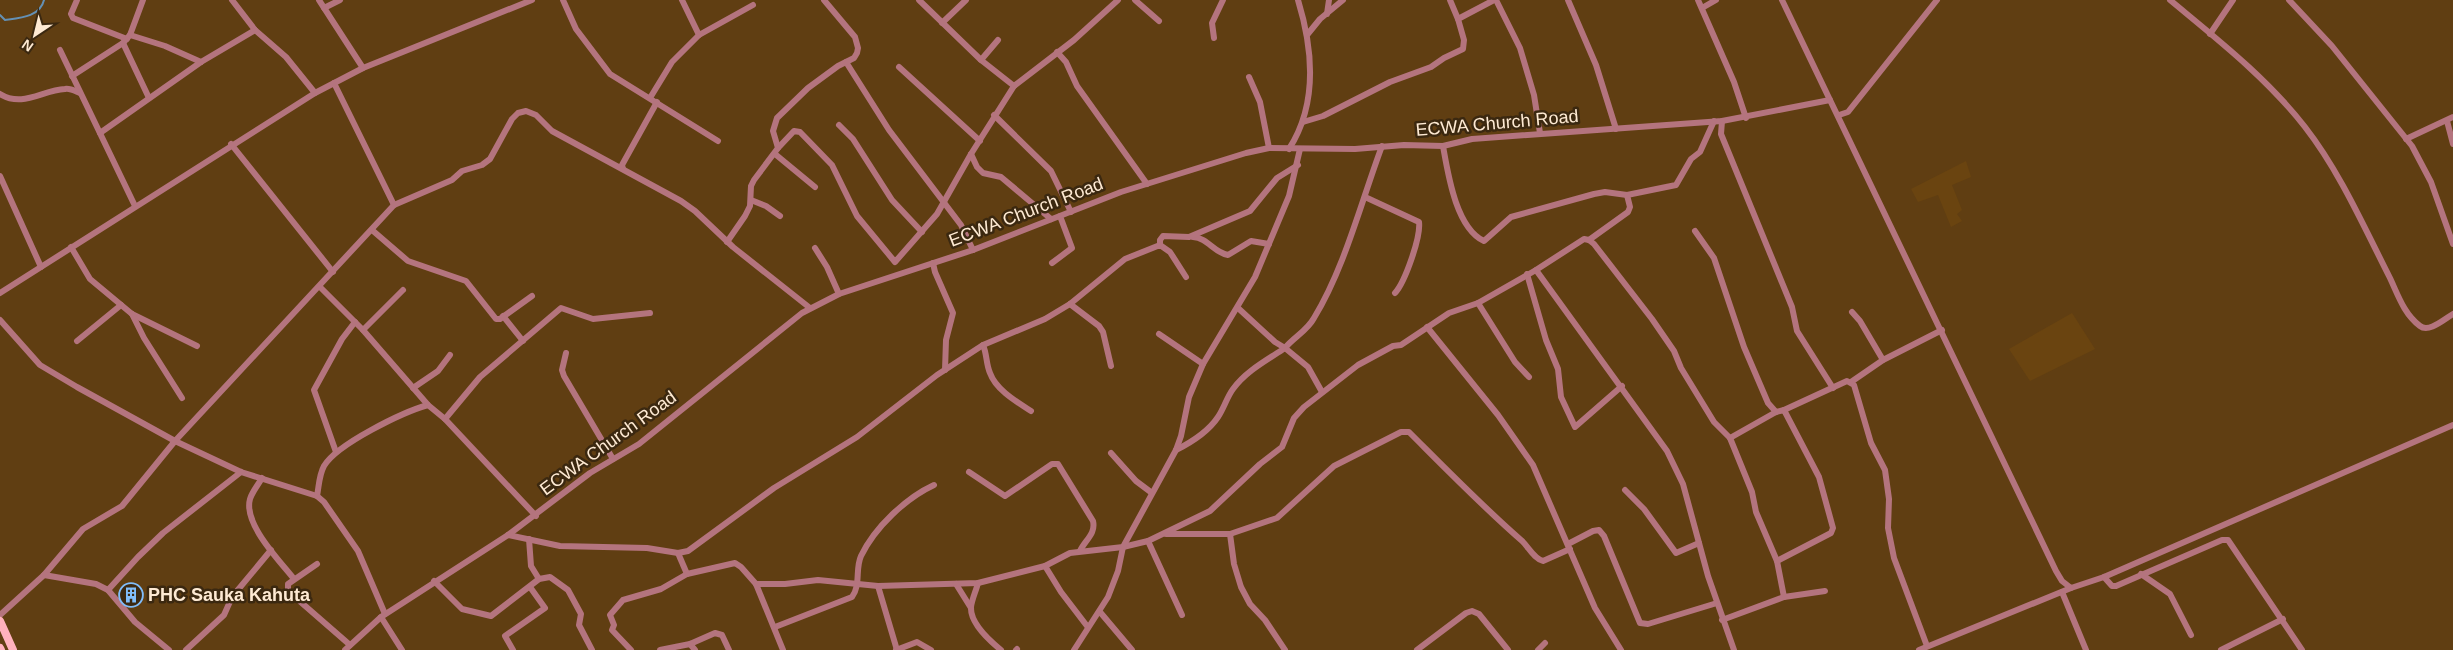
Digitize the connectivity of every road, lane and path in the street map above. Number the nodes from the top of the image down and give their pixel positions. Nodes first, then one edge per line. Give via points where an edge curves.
1 (77, 0) edge
2 (143, 0) edge
3 (232, 0) edge
4 (319, 0) edge
5 (340, 0) edge
6 (532, 0) edge
7 (563, 0) edge
8 (682, 0) edge
9 (824, 0) edge
10 (919, 0) edge
11 (966, 0) edge
12 (1118, 0) edge
13 (1135, 0) edge
14 (1223, 0) edge
15 (1298, 0) edge
16 (1329, 0) edge
17 (1342, 0) edge
18 (1450, 0) edge
19 (1495, 0) edge
20 (1568, 0) edge
21 (1698, 0) edge
22 (1716, 0) edge
23 (1782, 0) edge
24 (1937, 0) edge
25 (2170, 0) edge
26 (2233, 0) edge
27 (2289, 0) edge
28 (753, 5) dead end
29 (324, 8) junction
30 (1702, 8) junction
31 (1327, 14) junction
32 (1458, 19) junction
33 (1159, 21) dead end
34 (942, 23) junction
35 (255, 30) junction
36 (2210, 34) junction
37 (699, 35) junction
38 (1307, 35) junction
39 (1214, 38) dead end
40 (127, 39) junction
41 (998, 40) dead end
42 (60, 50) dead end
43 (1057, 52) junction
44 (981, 60) junction
45 (202, 62) junction
46 (846, 62) junction
47 (899, 67) dead end
48 (363, 68) junction
49 (72, 76) junction
50 (1249, 77) dead end
51 (334, 83) junction
52 (1014, 86) junction
53 (80, 93) junction
54 (315, 93) junction
55 (0, 94) edge
56 (149, 98) junction
57 (650, 98) junction
58 (1830, 100) junction
59 (657, 102) junction
60 (1839, 114) junction
61 (994, 115) junction
62 (1746, 118) junction
63 (2450, 119) edge
64 (1718, 121) junction
65 (1303, 122) junction
66 (839, 125) dead end
67 (1616, 129) junction
68 (1540, 133) junction
69 (100, 134) junction
70 (2406, 138) junction
71 (718, 141) dead end
72 (980, 141) junction
73 (231, 144) junction
74 (2453, 144) edge
75 (1382, 146) junction
76 (1443, 146) junction
77 (1269, 148) junction
78 (1289, 149) junction
79 (1300, 149) junction
80 (776, 151) junction
81 (970, 154) junction
82 (1298, 165) junction
83 (623, 169) junction
84 (0, 176) edge
85 (1147, 184) junction
86 (815, 187) dead end
87 (1627, 195) junction
88 (1365, 197) junction
89 (751, 200) junction
90 (944, 201) junction
91 (394, 205) junction
92 (135, 206) junction
93 (1071, 212) junction
94 (780, 216) dead end
95 (1060, 216) junction
96 (1051, 219) junction
97 (372, 230) junction
98 (1695, 231) dead end
99 (922, 232) junction
100 (2452, 235) edge
101 (1189, 237) junction
102 (1589, 240) junction
103 (727, 242) junction
104 (1268, 244) junction
105 (2453, 244) edge
106 (1160, 246) junction
107 (71, 247) junction
108 (815, 248) dead end
109 (973, 250) junction
110 (895, 262) junction
111 (933, 263) junction
112 (1052, 263) dead end
113 (41, 266) junction
114 (1536, 270) junction
115 (333, 272) junction
116 (1527, 274) junction
117 (892, 277) junction
118 (1186, 277) dead end
119 (320, 286) junction
120 (403, 290) dead end
121 (0, 293) edge
122 (1395, 293) dead end
123 (839, 294) junction
124 (532, 296) dead end
125 (1478, 303) junction
126 (1070, 304) junction
127 (120, 305) junction
128 (810, 308) junction
129 (1238, 308) junction
130 (650, 312) dead end
131 (1852, 312) dead end
132 (132, 314) junction
133 (2453, 314) edge
134 (504, 316) junction
135 (0, 320) edge
136 (355, 322) junction
137 (1427, 327) junction
138 (363, 330) junction
139 (1942, 330) junction
140 (1159, 334) dead end
141 (77, 341) dead end
142 (524, 341) junction
143 (984, 345) junction
144 (197, 346) dead end
145 (1286, 348) junction
146 (566, 353) dead end
147 (450, 355) dead end
148 (1883, 360) junction
149 (1203, 364) junction
150 (1111, 366) dead end
151 (946, 370) junction
152 (1529, 377) dead end
153 (1851, 382) junction
154 (1622, 386) junction
155 (413, 388) junction
156 (1833, 388) junction
157 (1322, 392) junction
158 (182, 398) dead end
159 (428, 405) junction
160 (1784, 410) junction
161 (1031, 411) dead end
162 (1776, 412) junction
163 (445, 419) junction
164 (2453, 425) edge
165 (1730, 438) junction
166 (175, 441) junction
167 (1176, 450) junction
168 (336, 452) junction
169 (1112, 453) dead end
170 (613, 459) junction
171 (241, 472) junction
172 (969, 472) dead end
173 (262, 478) junction
174 (934, 485) dead end
175 (1625, 490) dead end
176 (1152, 493) junction
177 (317, 496) junction
178 (536, 516) junction
179 (1164, 534) junction
180 (1230, 534) junction
181 (508, 535) junction
182 (529, 539) junction
183 (1148, 541) junction
184 (1699, 543) junction
185 (1569, 546) junction
186 (1123, 547) junction
187 (271, 550) junction
188 (1080, 551) junction
189 (678, 553) junction
190 (1777, 561) junction
191 (317, 564) dead end
192 (1045, 566) junction
193 (687, 574) junction
194 (2141, 574) junction
195 (44, 575) junction
196 (2104, 577) junction
197 (294, 579) junction
198 (539, 579) junction
199 (434, 581) junction
200 (858, 583) junction
201 (978, 583) junction
202 (756, 584) junction
203 (956, 584) junction
204 (878, 586) junction
205 (530, 587) junction
206 (2071, 588) junction
207 (108, 590) junction
208 (1825, 591) dead end
209 (2062, 592) junction
210 (1784, 597) junction
211 (1717, 603) junction
212 (971, 608) junction
213 (1100, 612) junction
214 (0, 615) edge
215 (383, 615) junction
216 (1182, 615) dead end
217 (2283, 619) junction
218 (1722, 620) junction
219 (0, 621) edge
220 (1087, 626) junction
221 (775, 627) junction
222 (2191, 636) dead end
223 (1545, 643) dead end
224 (690, 644) junction
225 (1927, 646) junction
226 (348, 647) edge
227 (1426, 648) edge
228 (13, 650) edge
229 (169, 650) edge
230 (186, 650) edge
231 (402, 650) edge
232 (513, 650) edge
233 (592, 650) edge
234 (631, 650) edge
235 (660, 650) edge
236 (695, 650) edge
237 (729, 650) edge
238 (783, 650) edge
239 (897, 650) edge
240 (931, 650) edge
241 (1001, 650) edge
242 (1074, 650) edge
243 (1132, 650) edge
244 (1285, 650) edge
245 (1417, 650) edge
246 (1508, 650) edge
247 (1538, 650) edge
248 (1622, 650) edge
249 (1734, 650) edge
250 (1919, 650) edge
251 (2086, 650) edge
252 (2221, 650) edge
253 (2302, 650) edge

1 - 40 street via 73,18
2 - 40 street
3 - 35 street
4 - 29 street
5 - 29 street
6 - 48 street
7 - 57 street via 576,29 604,68
8 - 37 street
9 - 46 street via 848,26 858,48 854,58
10 - 34 street
11 - 34 street
12 - 43 street
13 - 33 street
14 - 39 street via 1212,23
15 - 38 street
16 - 31 street
17 - 31 street
18 - 32 street
19 - 32 street
19 - 68 street via 1520,48 1534,95
20 - 67 street via 1596,65
21 - 30 street
22 - 30 street
23 - 58 street
24 - 60 street via 1848,112
25 - 36 street
26 - 36 street
27 - 70 street via 2332,46
28 - 37 street
29 - 48 street
30 - 62 street
31 - 38 street
32 - 65 street via 1463,49 1431,67
34 - 44 street
35 - 45 street
35 - 54 street via 286,56
36 - 133 street via 2263,80 2305,127 2346,190 2398,299 2413,320 2421,327 2430,328
37 - 57 street via 672,62
38 - 65 street via 1311,77
40 - 45 street via 165,46
40 - 49 street
40 - 56 street
41 - 44 street
42 - 49 street
43 - 52 street
43 - 85 street via 1066,62 1077,86
44 - 52 street
45 - 56 street
46 - 80 street via 808,88 777,118 773,131
46 - 90 street via 889,130
47 - 72 street
48 - 51 street
49 - 53 street
50 - 77 street via 1260,102
51 - 54 street
51 - 91 street
52 - 61 street
53 - 55 street via 62,89 22,100
53 - 69 street
54 - 73 street
56 - 69 street
57 - 59 street
58 - 60 street
58 - 62 street, ECWA Church Road
59 - 71 street
59 - 83 street via 622,165
60 - 139 street
61 - 72 street
61 - 93 street via 1051,171
62 - 64 street, ECWA Church Road
63 - 70 street
63 - 74 street
64 - 67 street, ECWA Church Road
64 - 87 street via 1700,152 1690,159 1676,185
64 - 156 street via 1792,307 1798,331
65 - 78 street
66 - 99 street via 852,139 892,200
67 - 68 street, ECWA Church Road
68 - 76 street, ECWA Church Road via 1472,139
69 - 92 street
70 - 100 street via 2431,182
72 - 81 street
73 - 92 street
73 - 115 street
75 - 76 street, ECWA Church Road
75 - 79 street, ECWA Church Road
75 - 88 street
76 - 87 street via 1460,214 1474,235 1484,241 1517,215 1594,194
77 - 78 street, ECWA Church Road
77 - 85 street, ECWA Church Road
78 - 79 street, ECWA Church Road
79 - 82 street
80 - 86 street
80 - 89 street via 754,180
80 - 110 street via 794,131 800,132 832,165 857,216
81 - 90 street
81 - 96 street via 983,173 1001,177
82 - 101 street via 1277,178 1250,211
82 - 104 street via 1289,196
83 - 91 street via 552,131 536,115 526,111 518,113 512,120 490,159 482,165
83 - 103 street via 696,211
84 - 113 street
85 - 93 street, ECWA Church Road
87 - 102 street via 1628,212
88 - 122 street via 1419,222 1402,285
88 - 145 street via 1314,318
89 - 94 street
89 - 103 street via 745,216
90 - 99 street
90 - 109 street
91 - 97 street
92 - 107 street
93 - 95 street, ECWA Church Road
95 - 96 street, ECWA Church Road
95 - 112 street via 1072,248
96 - 109 street, ECWA Church Road
97 - 115 street
97 - 134 street via 408,261 466,281 496,319
98 - 162 street via 1714,258 1744,347 1768,403
99 - 110 street
100 - 105 street
101 - 104 street via 1199,237 1228,255 1251,241
101 - 106 street via 1163,236
102 - 114 street via 1584,239
102 - 165 street via 1652,319 1714,422
103 - 128 street
104 - 129 street
106 - 118 street via 1170,252
106 - 126 street via 1125,259
107 - 113 street
107 - 127 street via 90,279
108 - 123 street via 828,267
109 - 111 street, ECWA Church Road
110 - 117 street
111 - 117 street, ECWA Church Road
111 - 151 street via 952,313 946,340
113 - 121 street
114 - 116 street
114 - 154 street
115 - 119 street
116 - 125 street
116 - 154 street via 1558,369 1561,396 1575,428
117 - 123 street, ECWA Church Road
119 - 136 street
119 - 166 street
120 - 138 street
123 - 128 street, ECWA Church Road
124 - 134 street
125 - 137 street
125 - 152 street via 1515,362
126 - 143 street via 1046,319
126 - 150 street via 1103,332
127 - 132 street
127 - 141 street
128 - 170 street, ECWA Church Road via 660,428
129 - 145 street
129 - 149 street
130 - 142 street via 593,319 561,308
131 - 148 street
132 - 144 street
132 - 158 street
134 - 142 street
135 - 166 street via 40,365
136 - 138 street
136 - 168 street via 314,390
137 - 157 street via 1401,345 1358,364
137 - 185 street via 1518,442 1542,483
138 - 155 street
139 - 148 street
139 - 206 street via 2056,571
140 - 149 street
142 - 163 street via 480,377
143 - 151 street
143 - 161 street via 990,373 997,383 1010,397
145 - 157 street via 1308,367
145 - 167 street via 1244,377 1207,429
146 - 170 street via 562,370 564,376
147 - 155 street via 438,370
148 - 153 street
149 - 167 street via 1189,397
151 - 189 street via 857,437 774,488 703,542
153 - 156 street
153 - 225 street via 1871,443 1885,470 1888,528 1894,558
154 - 184 street via 1667,451 1683,484
155 - 159 street
156 - 160 street
157 - 179 street via 1294,418 1282,447 1210,512
159 - 163 street
159 - 168 street via 404,412
160 - 162 street
160 - 190 street via 1819,477 1833,528 1831,533
162 - 165 street
163 - 178 street
164 - 196 street
165 - 190 street
166 - 171 street
166 - 195 street via 122,506 83,529
167 - 176 street
168 - 177 street via 325,464
169 - 176 street via 1136,481
170 - 178 street, ECWA Church Road
171 - 173 street
171 - 207 street via 163,533
172 - 188 street via 1005,496 1052,464 1058,464 1093,521 1092,534
173 - 177 street
173 - 187 street via 249,505 258,532
174 - 200 street via 921,491 880,530 861,556
175 - 184 street via 1676,553
176 - 186 street
177 - 215 street via 358,551
178 - 181 street, ECWA Church Road
179 - 180 street
179 - 183 street
180 - 185 street via 1277,518 1334,466 1401,432 1409,432 1538,559 1543,561
180 - 244 street via 1234,564 1250,604
181 - 182 street
181 - 199 street, ECWA Church Road
182 - 189 street via 560,546 647,548
182 - 198 street via 531,566
183 - 186 street
183 - 216 street
184 - 211 street
185 - 211 street via 1599,530 1640,622 1648,624
185 - 248 street via 1595,608
186 - 188 street
186 - 213 street via 1118,571
187 - 197 street
187 - 230 street via 232,598 224,615
188 - 192 street
189 - 193 street
190 - 210 street
191 - 197 street
192 - 201 street
192 - 220 street
193 - 202 street via 735,563
193 - 234 street via 661,589 623,600 610,614 614,625 612,630
194 - 196 street via 2116,586
194 - 217 street via 2228,540
194 - 222 street via 2170,594
195 - 207 street via 96,584
195 - 214 street
196 - 206 street
197 - 226 street via 288,584 288,592
198 - 205 street
198 - 233 street via 550,577 568,590 581,614 579,625
199 - 205 street via 462,609 491,616
199 - 215 street, ECWA Church Road
200 - 202 street via 818,580
200 - 204 street
200 - 221 street via 852,597 843,603
201 - 203 street
201 - 212 street
202 - 221 street
203 - 204 street
203 - 212 street
204 - 239 street
205 - 232 street via 545,608 505,636
206 - 209 street
207 - 229 street via 135,622
208 - 210 street
209 - 225 street
209 - 251 street
210 - 218 street
211 - 218 street
212 - 241 street via 976,623
213 - 220 street
213 - 243 street
215 - 226 street, ECWA Church Road
215 - 231 street
217 - 252 street
217 - 253 street
218 - 249 street
219 - 228 main road
220 - 242 street
221 - 238 street
223 - 247 street
224 - 235 street
224 - 236 street
224 - 237 street via 719,634
225 - 250 street
227 - 245 street
227 - 246 street via 1472,611 1479,614
239 - 240 street via 917,642

